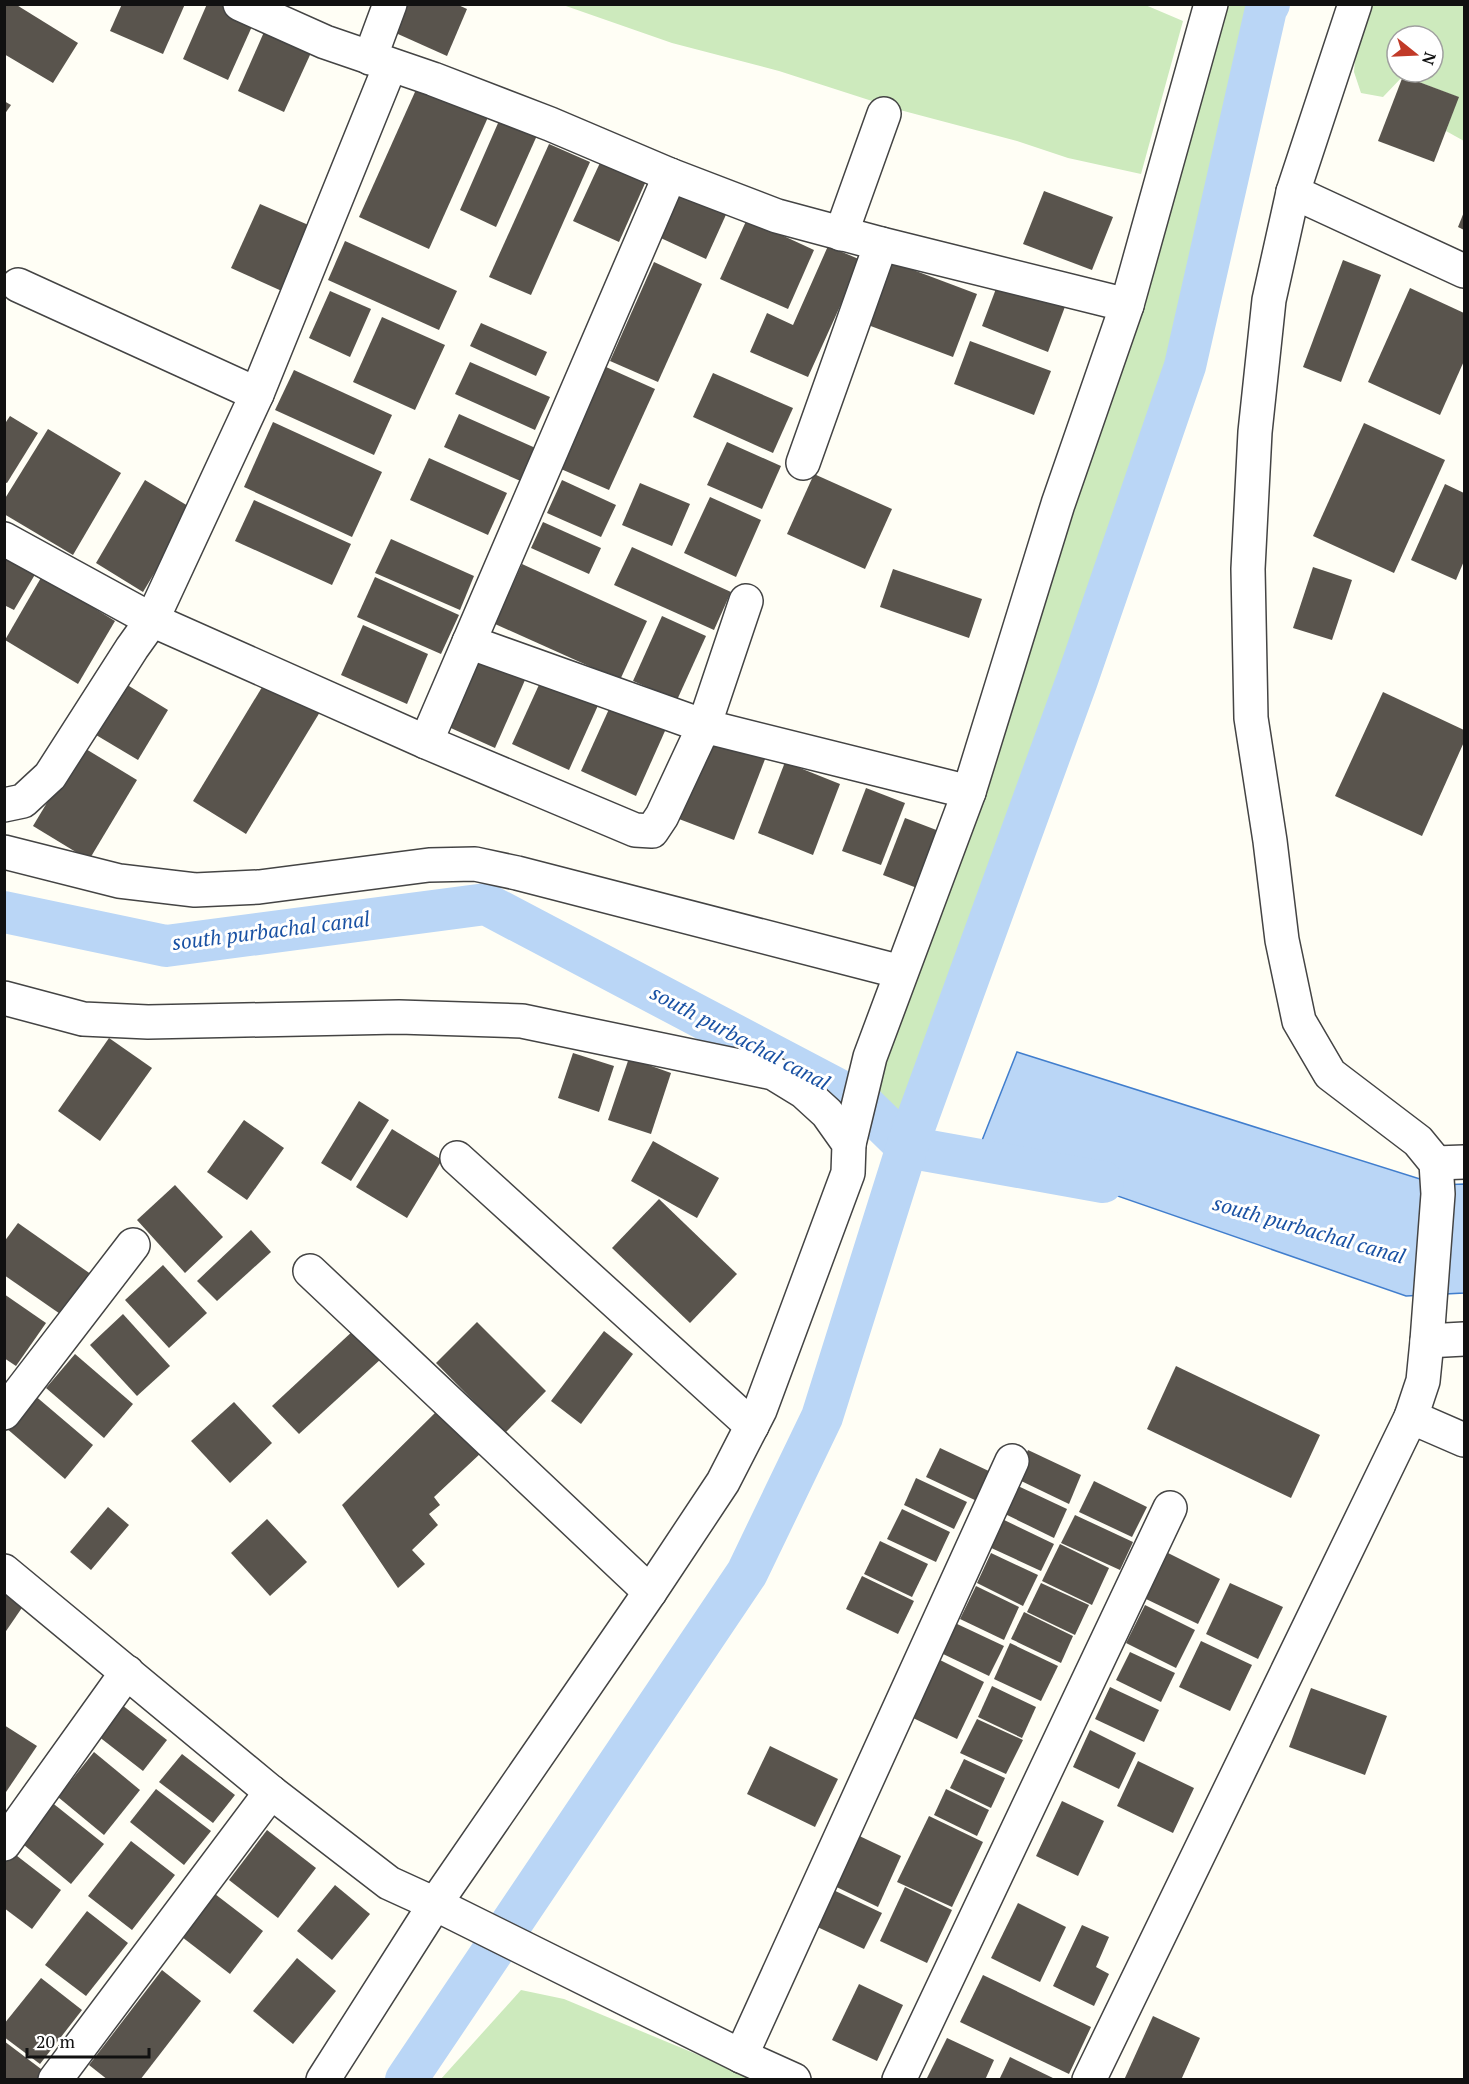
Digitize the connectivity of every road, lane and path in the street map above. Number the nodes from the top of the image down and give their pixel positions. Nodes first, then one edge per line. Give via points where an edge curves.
1 (240, 4) edge
2 (390, 4) edge
3 (1211, 4) edge
4 (1355, 4) edge
5 (380, 62) junction
6 (884, 114) dead end
7 (670, 175) junction
8 (1293, 192) junction
9 (841, 234) junction
10 (881, 244) junction
11 (1464, 270) edge
12 (18, 285) dead end
13 (1127, 305) junction
14 (256, 394) junction
15 (802, 463) dead end
16 (4, 539) edge
17 (747, 601) dead end
18 (152, 620) junction
19 (469, 642) junction
20 (704, 726) junction
21 (426, 742) junction
22 (969, 792) junction
23 (4, 805) edge
24 (4, 852) edge
25 (901, 972) junction
26 (4, 998) edge
27 (853, 1130) junction
28 (457, 1158) dead end
29 (1446, 1173) edge
30 (133, 1245) dead end
31 (310, 1271) dead end
32 (1464, 1339) edge
33 (1427, 1341) junction
34 (4, 1413) edge
35 (1411, 1417) junction
36 (752, 1426) junction
37 (1464, 1440) edge
38 (1012, 1461) dead end
39 (1170, 1508) dead end
40 (4, 1571) edge
41 (651, 1592) junction
42 (127, 1672) junction
43 (271, 1792) junction
44 (4, 1844) edge
45 (435, 1904) junction
46 (741, 2056) junction
47 (55, 2079) edge
48 (323, 2079) edge
49 (794, 2079) edge
50 (899, 2079) edge
51 (1089, 2079) edge

1 - 5 street
2 - 5 street
3 - 13 street
4 - 8 street
5 - 7 street via 539,119
5 - 14 street
6 - 9 street
7 - 9 street via 777,216
7 - 19 street
8 - 11 street
8 - 29 street via 1269,300 1255,432 1248,569 1251,718 1282,940 1299,1021 1330,1074 1418,1141
9 - 10 street
10 - 13 street
10 - 15 street
12 - 14 street
13 - 22 street via 1058,504
14 - 18 street
16 - 18 street
17 - 20 street
18 - 21 street
18 - 23 street via 50,776 23,801
19 - 20 street
19 - 21 street
20 - 21 street via 652,831 635,830
20 - 22 street
22 - 25 street
24 - 25 street via 119,882 195,890 259,887 429,865 475,864
25 - 27 street via 870,1058
26 - 27 street via 83,1019 148,1022 399,1017 522,1021 773,1073
27 - 36 street via 848,1173
28 - 36 street
29 - 33 street
30 - 34 street
31 - 41 street
32 - 33 street
33 - 35 street via 1423,1381
35 - 37 street
35 - 51 street
36 - 41 street via 723,1482
38 - 46 street
39 - 50 street
40 - 42 street
41 - 45 street
42 - 43 street
42 - 44 street
43 - 45 street via 389,1883
43 - 47 street
45 - 46 street
45 - 48 street
46 - 49 street

